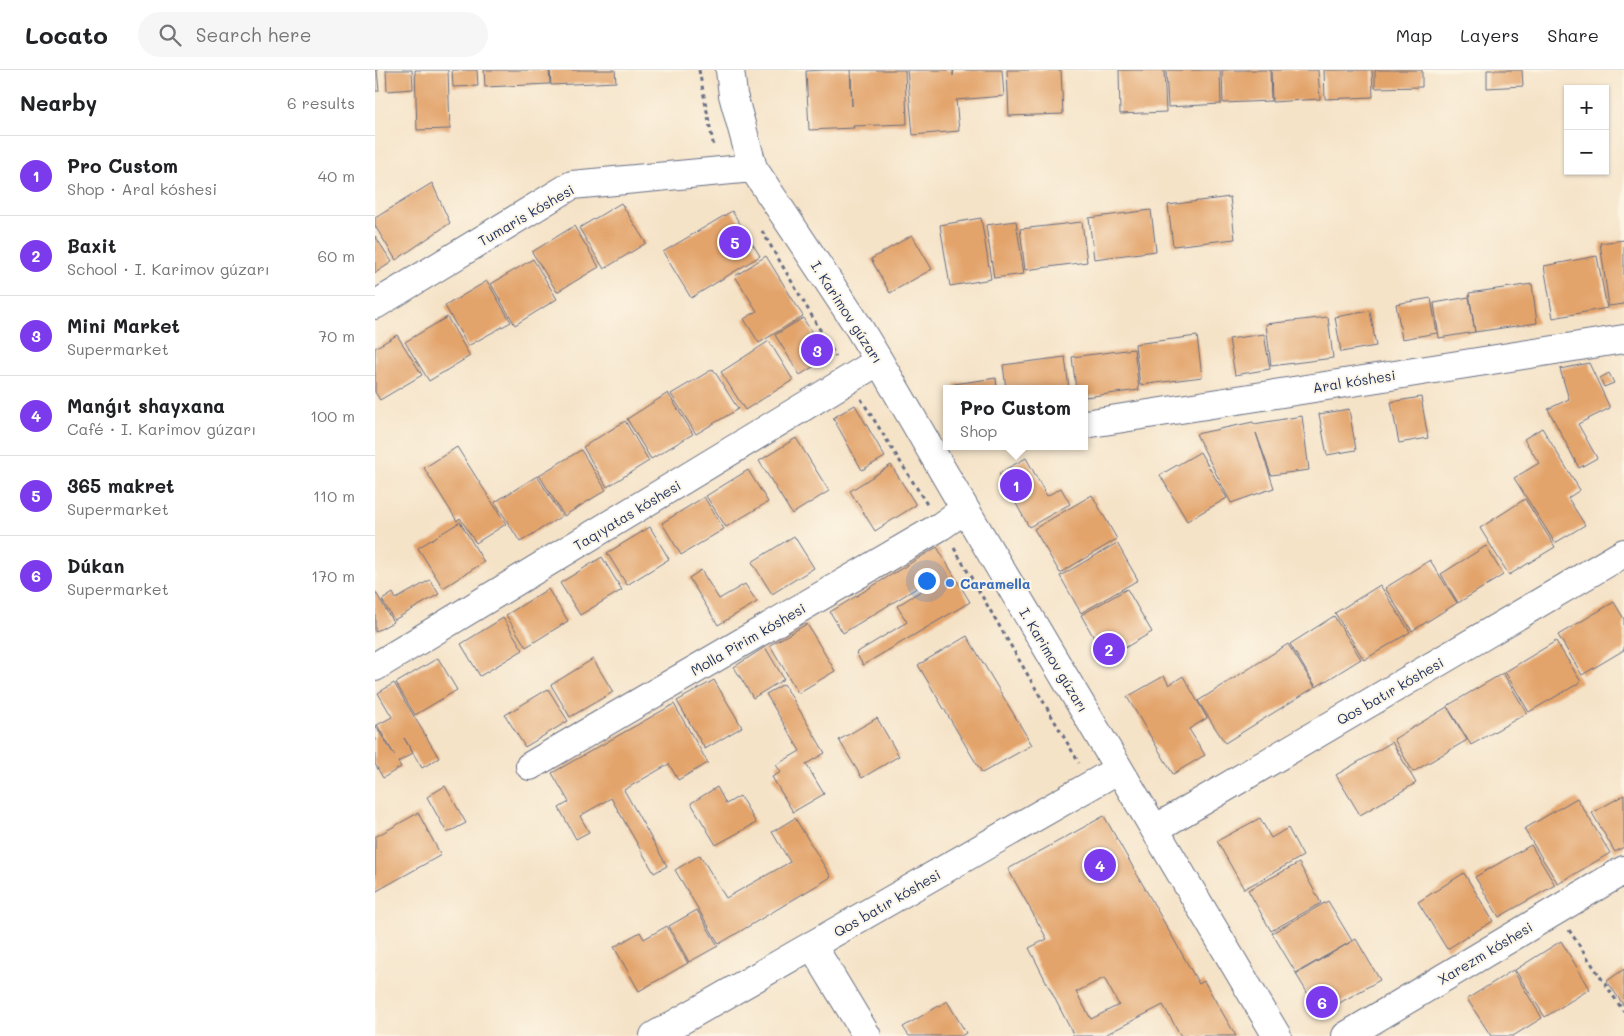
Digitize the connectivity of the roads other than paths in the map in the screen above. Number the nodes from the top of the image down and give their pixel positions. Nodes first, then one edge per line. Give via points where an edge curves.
1 (730, 70) edge
2 (753, 168) junction
3 (375, 305) edge
4 (1624, 339) edge
5 (879, 361) junction
6 (1088, 424) edge
7 (939, 448) edge
8 (965, 510) junction
9 (1624, 553) edge
10 (375, 667) edge
11 (530, 766) dead end
12 (1119, 769) junction
13 (1155, 829) junction
14 (1624, 870) edge
15 (812, 945) junction
16 (654, 1036) edge
17 (867, 1036) edge
18 (1277, 1036) edge
19 (1346, 1036) edge

1 - 2 street, I. Karimov gúzarı via 733,95
2 - 3 street, Tumaris kóshesi via 572,185
2 - 5 street, I. Karimov gúzarı
4 - 6 street, Aral kóshesi
5 - 7 street, I. Karimov gúzarı
5 - 10 street, Taqıyatas kóshesi
7 - 8 street, I. Karimov gúzarı
8 - 11 street, Molla Pirim kóshesi
8 - 12 street, I. Karimov gúzarı
9 - 13 street, Qos batır kóshesi
12 - 13 street, I. Karimov gúzarı
12 - 15 street, Qos batır kóshesi
13 - 18 street, I. Karimov gúzarı
14 - 19 street, Xarezm kóshesi
15 - 16 street, Qos batır kóshesi
15 - 17 street

